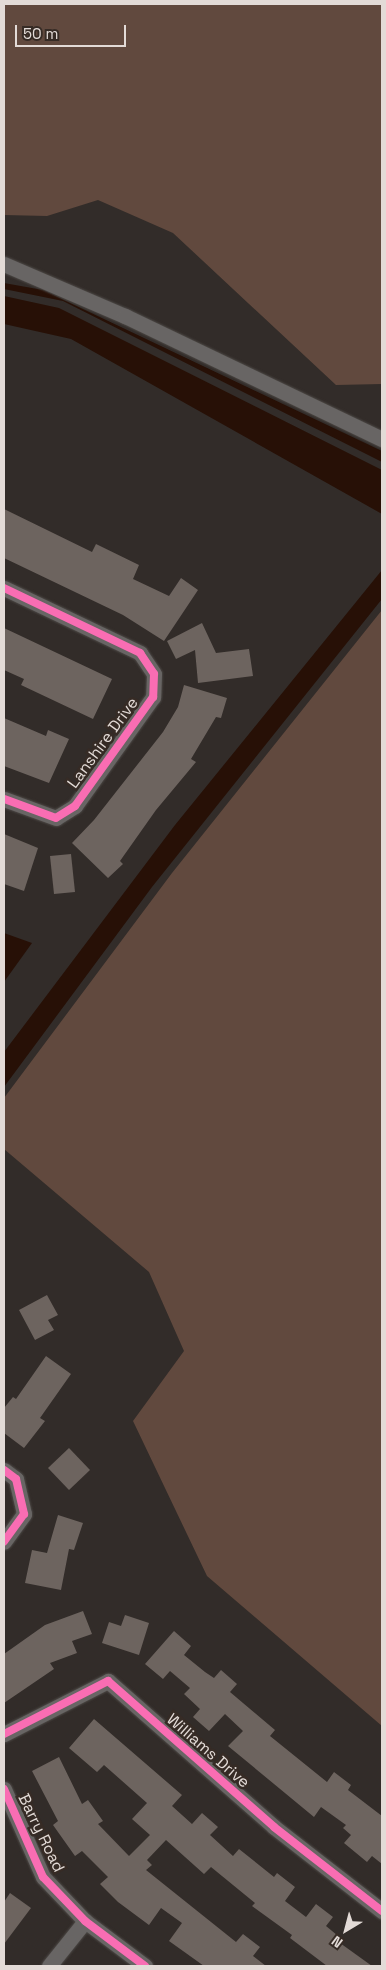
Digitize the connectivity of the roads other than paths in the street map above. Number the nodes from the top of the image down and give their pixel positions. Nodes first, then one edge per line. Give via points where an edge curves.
1 (4, 264) edge
2 (382, 439) edge
3 (4, 588) edge
4 (4, 799) edge
5 (4, 1470) edge
6 (4, 1542) edge
7 (4, 1734) edge
8 (4, 1790) edge
9 (382, 1911) edge
10 (85, 1921) junction
11 (48, 1966) edge
12 (144, 1966) edge

1 - 2 street via 125,316
3 - 4 street, Lanshire Drive via 140,653 154,674 153,697 75,806 56,818
5 - 6 street via 16,1480 24,1514
7 - 9 street, Williams Drive via 108,1682 274,1827
8 - 10 street, Barry Road via 43,1876
10 - 11 street
10 - 12 street, Barry Road

